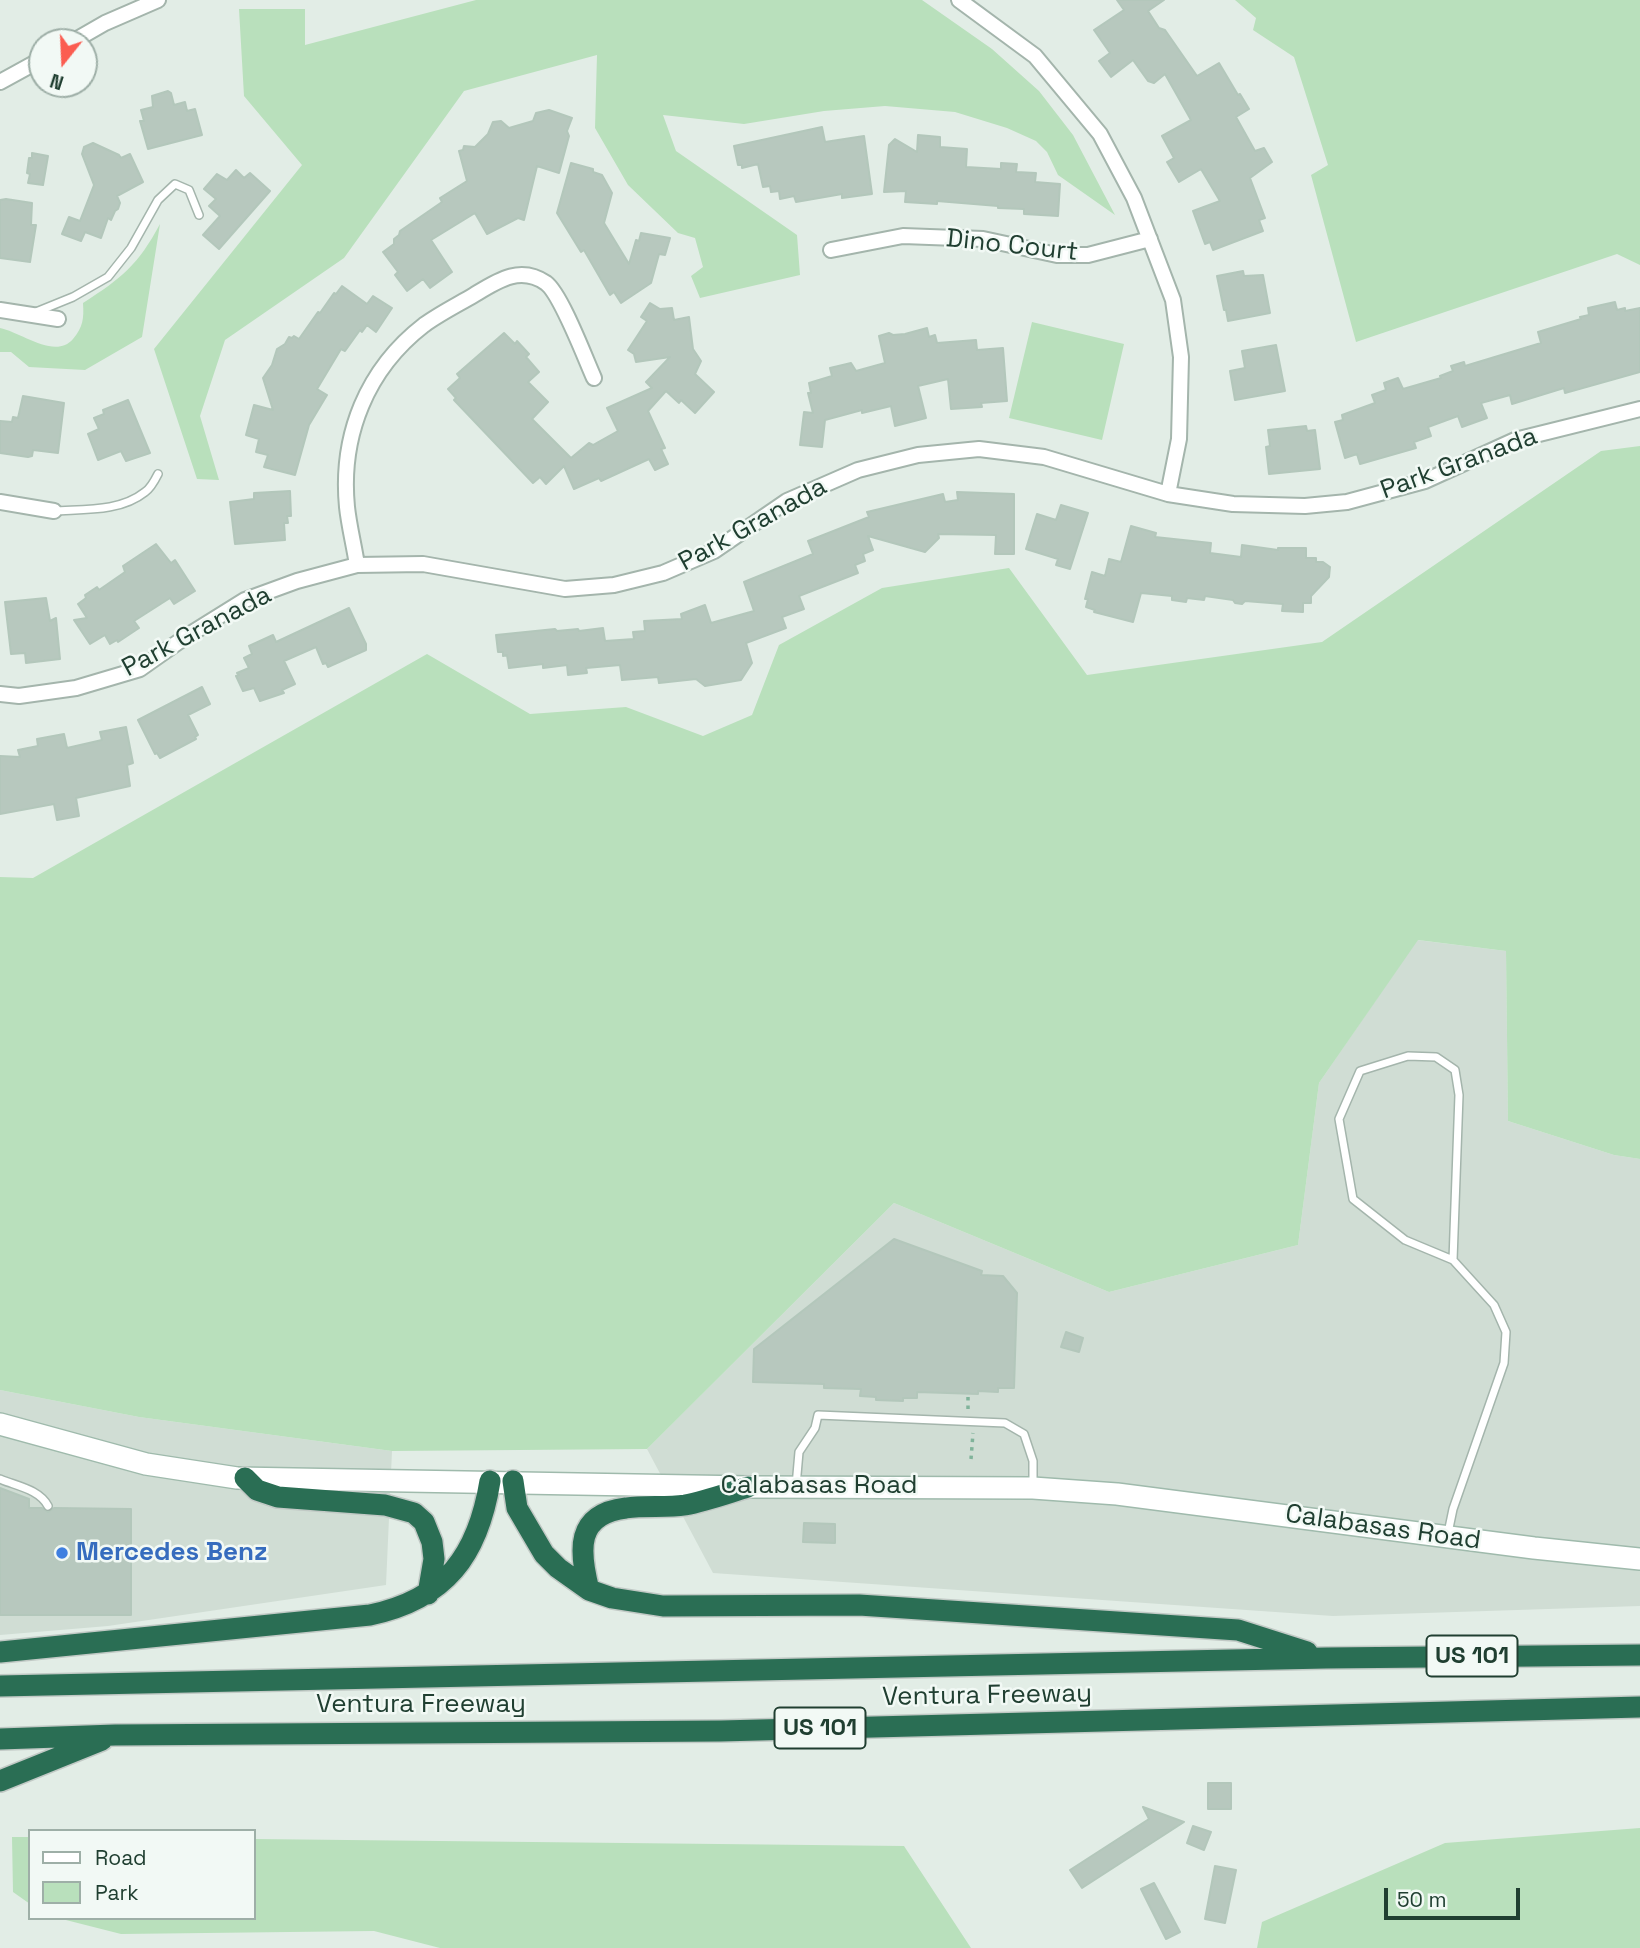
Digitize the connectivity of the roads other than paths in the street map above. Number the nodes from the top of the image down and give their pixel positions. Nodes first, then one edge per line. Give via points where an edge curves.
1 (158, 0) edge
2 (959, 0) edge
3 (97, 28) edge
4 (28, 67) edge
5 (0, 82) edge
6 (199, 215) dead end
7 (1150, 239) junction
8 (831, 250) dead end
9 (0, 310) edge
10 (32, 314) junction
11 (58, 319) dead end
12 (594, 377) dead end
13 (1640, 409) edge
14 (158, 474) dead end
15 (1168, 494) junction
16 (0, 502) edge
17 (54, 511) joint
18 (357, 565) junction
19 (0, 694) edge
20 (1453, 1260) junction
21 (0, 1424) edge
22 (245, 1478) junction
23 (0, 1479) edge
24 (490, 1481) junction
25 (513, 1481) junction
26 (796, 1486) junction
27 (748, 1487) junction
28 (1033, 1488) junction
29 (48, 1506) dead end
30 (1447, 1537) junction
31 (1640, 1559) edge
32 (589, 1590) junction
33 (428, 1594) junction
34 (0, 1652) edge
35 (1640, 1655) edge
36 (1326, 1658) junction
37 (0, 1686) edge
38 (1640, 1707) edge
39 (115, 1735) junction
40 (0, 1739) edge
41 (0, 1781) edge

1 - 3 street
2 - 7 street via 1035,56 1100,134
4 - 5 street
6 - 10 lane via 189,190 175,184 158,200 108,277
7 - 8 street, Dino Court via 1088,256 1057,255 983,239 903,236
7 - 15 street via 1173,300 1181,357 1179,439
9 - 10 street
10 - 11 street
12 - 18 street via 548,284 528,274 503,276 425,324 394,352 368,387 352,426 346,462 347,500
13 - 15 street, Park Granada via 1515,440 1425,481 1347,502 1233,504
14 - 17 lane via 147,492 130,501 104,509
15 - 18 street, Park Granada via 1044,457 979,449 918,455 858,470 787,500 714,551 663,573 614,585 565,589 423,564
16 - 17 street
18 - 19 street, Park Granada via 245,600 140,669 76,688
20 - 20 lane via 1459,1095 1455,1070 1436,1057 1408,1056 1360,1071 1339,1119 1353,1199 1405,1240
20 - 30 lane via 1494,1305 1506,1332 1504,1363 1452,1509
21 - 22 main road, Calabasas Road via 146,1464
22 - 24 main road, Calabasas Road
22 - 33 highway via 257,1490 278,1497 384,1505 414,1513 424,1522 432,1542
23 - 29 lane via 36,1493
24 - 25 main road, Calabasas Road
24 - 33 highway via 486,1509 466,1554
25 - 27 main road, Calabasas Road
25 - 32 highway via 517,1508 544,1554
26 - 27 main road, Calabasas Road
26 - 28 main road, Calabasas Road
26 - 28 lane via 799,1452 816,1428 818,1415 1005,1423 1024,1434
27 - 32 highway via 685,1505 624,1508 598,1516 586,1530 582,1545
28 - 30 main road, Calabasas Road via 1117,1494
30 - 31 main road, Calabasas Road
32 - 36 highway via 663,1606 859,1605 1238,1630
33 - 34 highway via 399,1609 370,1615
35 - 36 highway, Ventura Freeway / US 101
36 - 37 highway, Ventura Freeway / US 101
38 - 39 highway, Ventura Freeway / US 101 via 721,1731
39 - 40 highway, Ventura Freeway / US 101
39 - 41 highway

